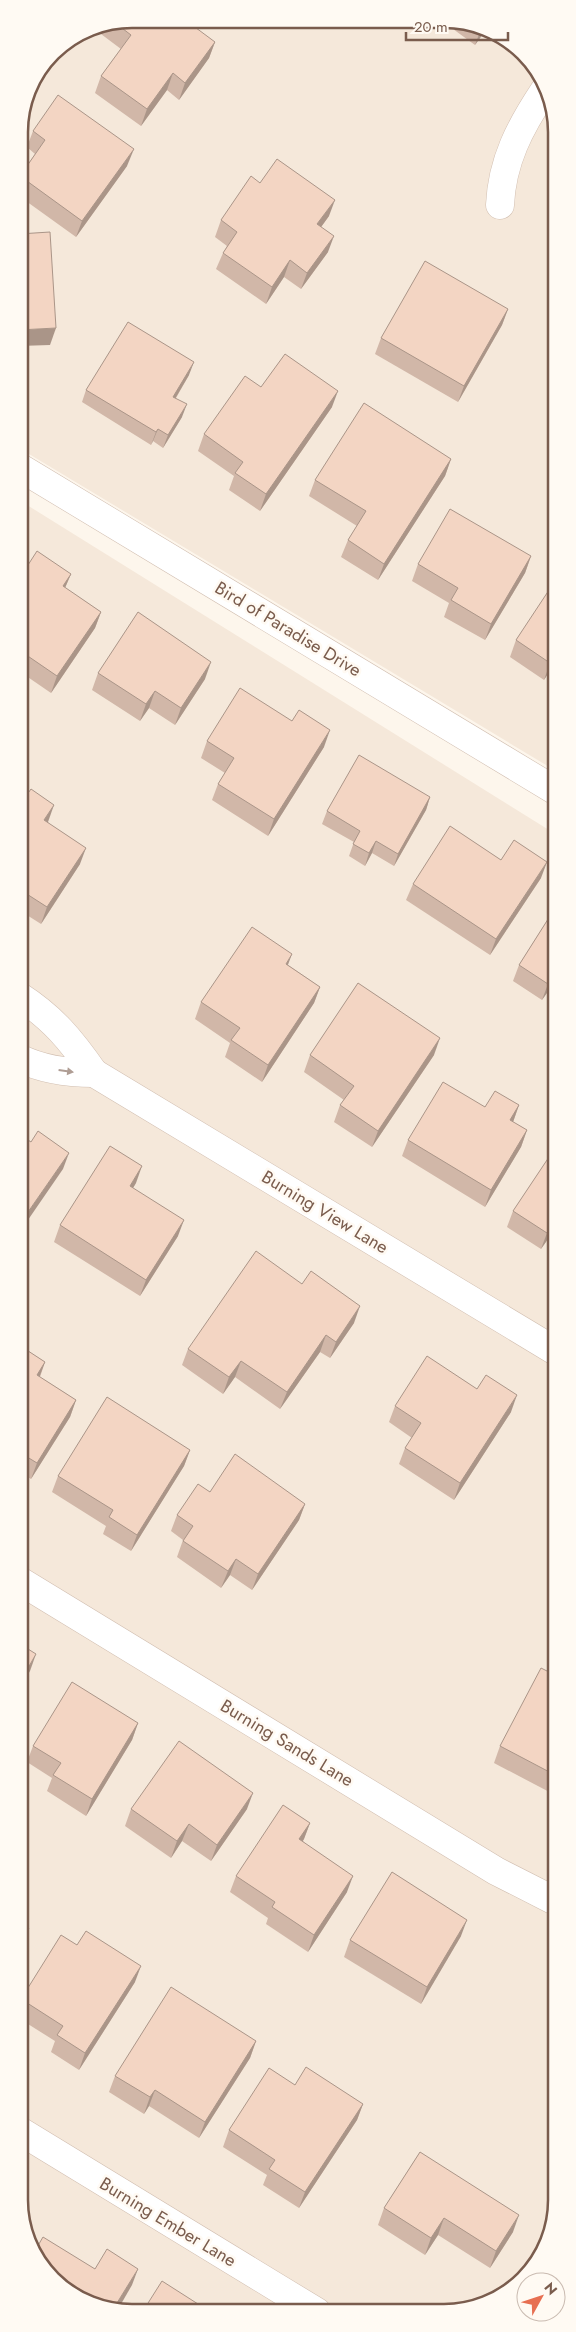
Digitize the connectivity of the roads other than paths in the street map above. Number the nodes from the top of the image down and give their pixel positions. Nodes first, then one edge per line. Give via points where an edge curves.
1 (542, 95) edge
2 (500, 205) dead end
3 (28, 472) edge
4 (548, 786) edge
5 (28, 1003) edge
6 (28, 1061) edge
7 (94, 1073) junction
8 (548, 1347) edge
9 (28, 1585) edge
10 (548, 1897) edge
11 (28, 2137) edge
12 (304, 2304) edge

1 - 2 street via 511,148 501,184
3 - 4 street, Bird of Paradise Drive
5 - 7 street, Burning View Lane via 71,1040
6 -> 7 street, Burning View Lane via 69,1072
7 - 8 street, Burning View Lane
9 - 10 street, Burning Sands Lane via 496,1871
11 - 12 street, Burning Ember Lane

